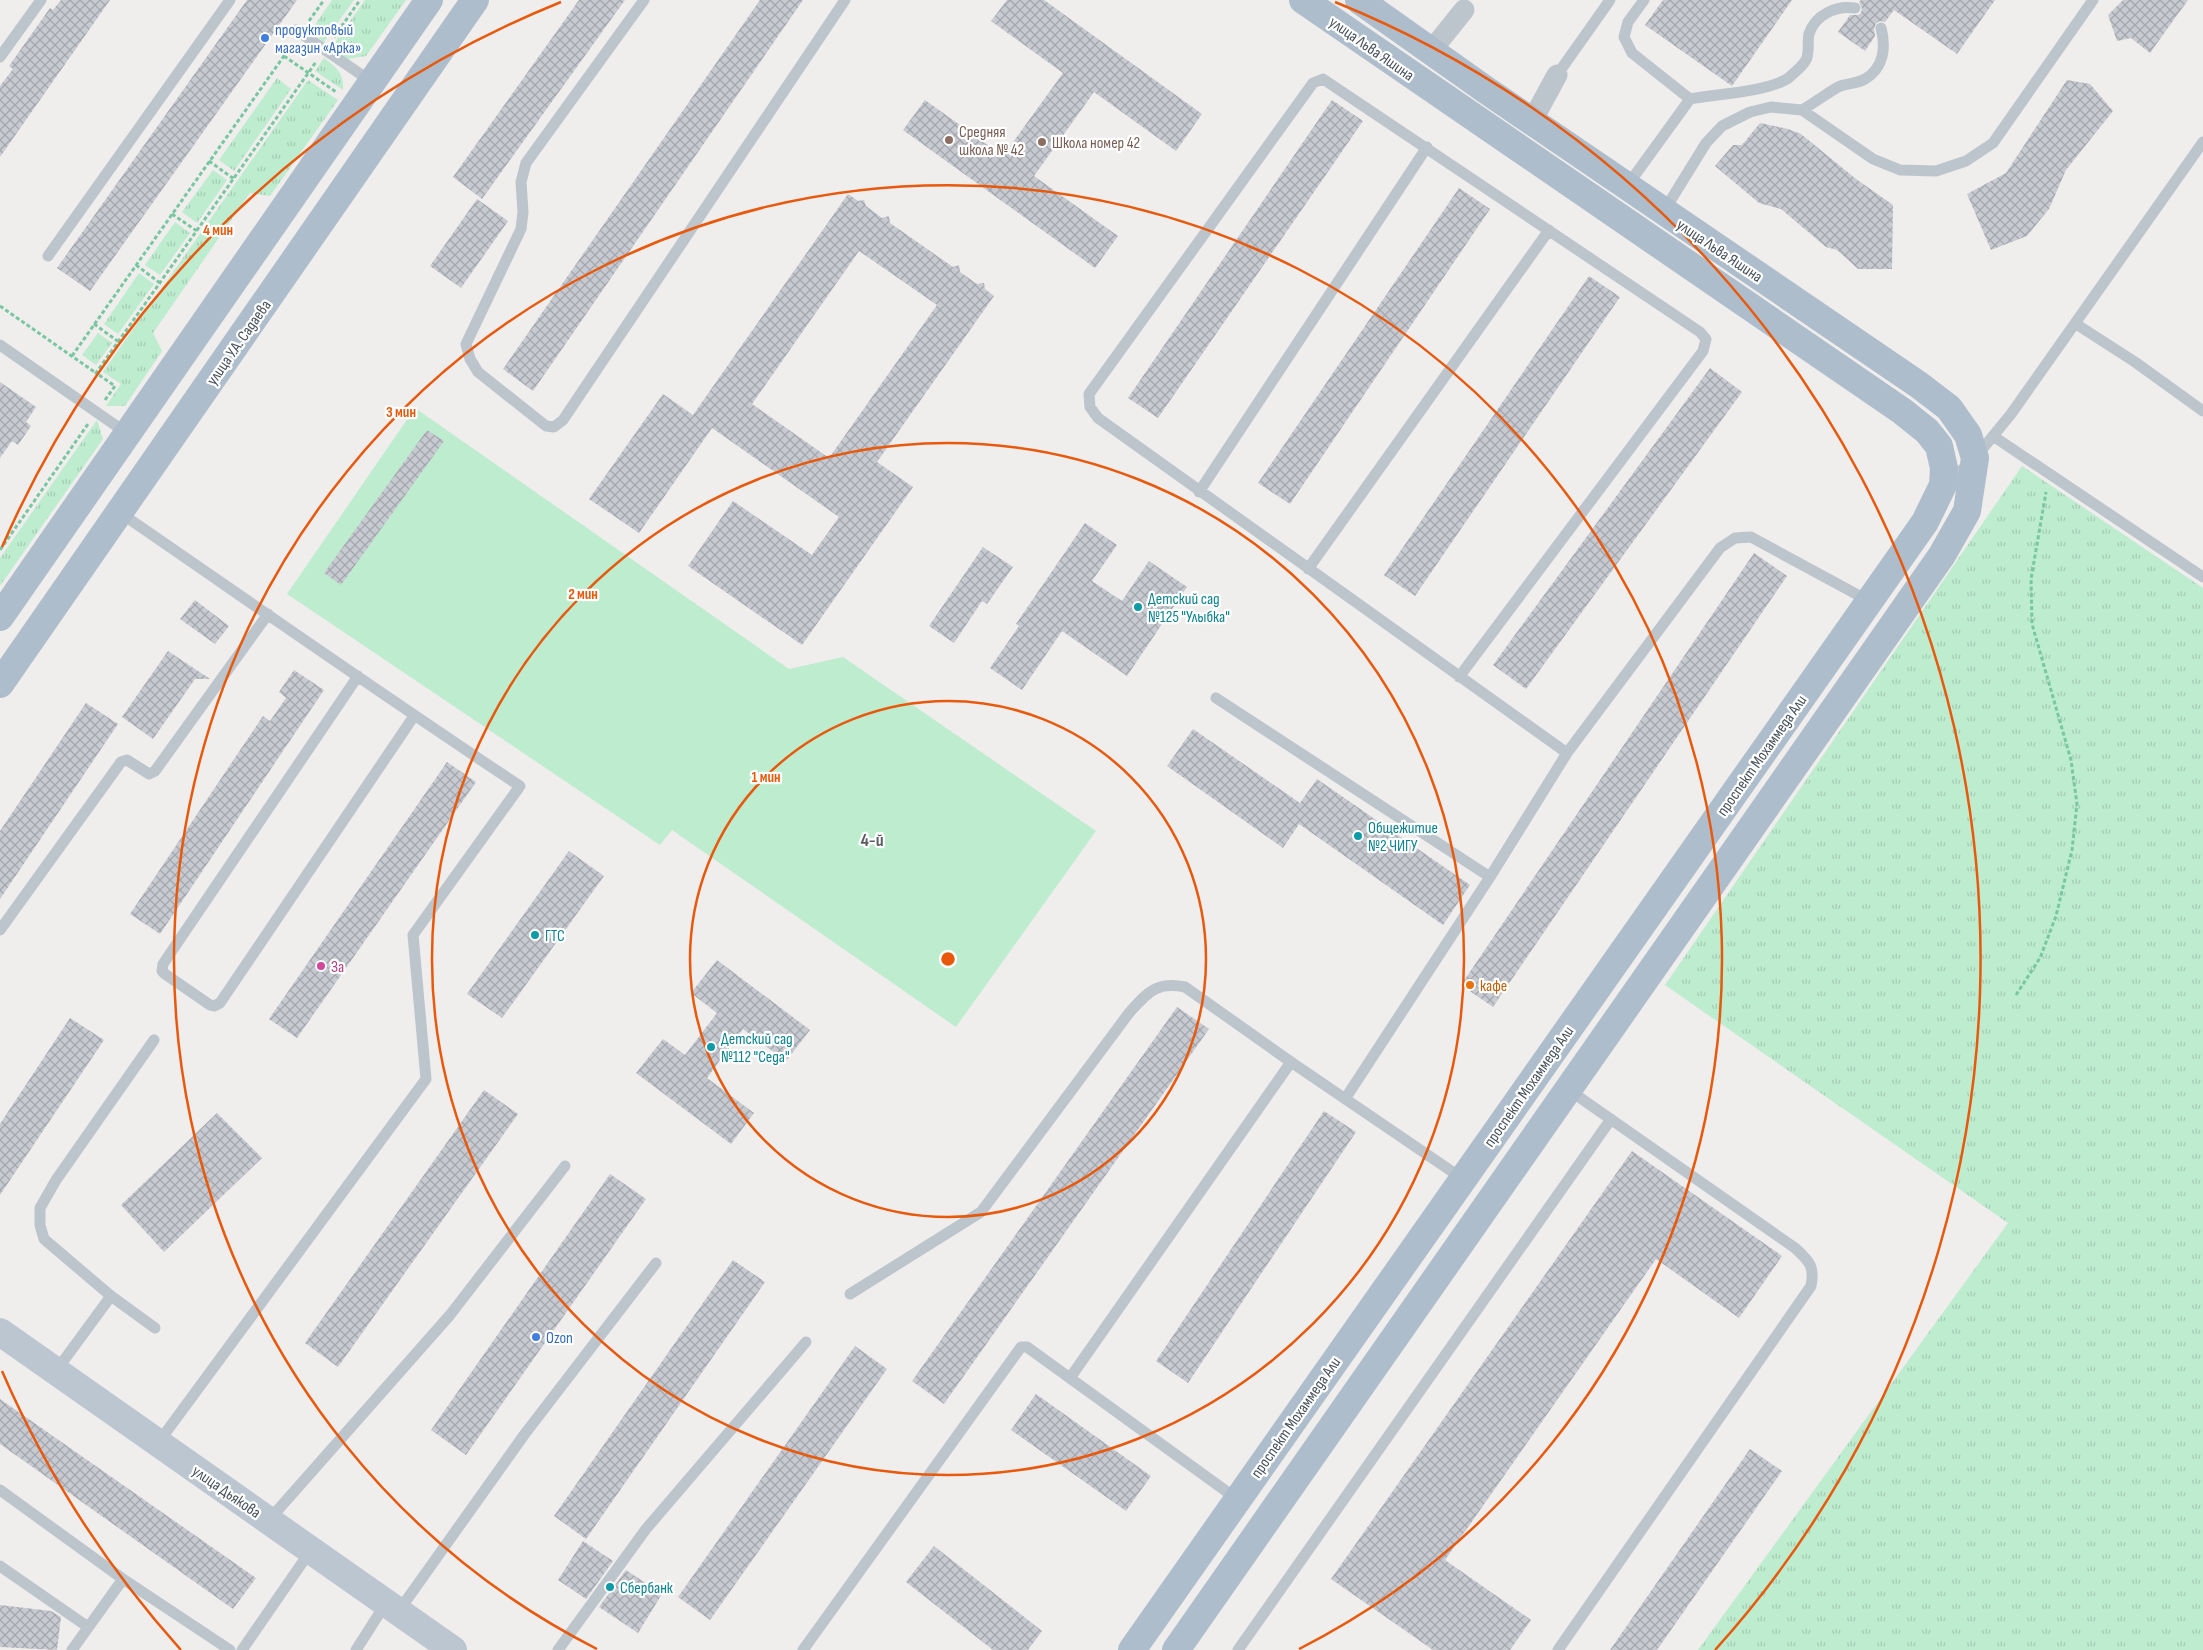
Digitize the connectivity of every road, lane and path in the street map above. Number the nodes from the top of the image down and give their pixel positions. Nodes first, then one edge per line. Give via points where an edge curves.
1 (41, 0) edge
2 (230, 0) edge
3 (324, 0) edge
4 (360, 0) edge
5 (430, 0) edge
6 (476, 0) edge
7 (644, 0) edge
8 (845, 0) edge
9 (1303, 0) edge
10 (1359, 0) edge
11 (1610, 0) edge
12 (1644, 0) edge
13 (2093, 0) edge
14 (1468, 5) edge
15 (1855, 8) dead end
16 (1881, 28) dead end
17 (298, 31) junction
18 (325, 50) junction
19 (1430, 51) junction
20 (284, 56) junction
21 (0, 57) edge
22 (308, 73) junction
23 (1557, 76) joint
24 (372, 82) junction
25 (341, 96) dead end
26 (1690, 99) junction
27 (1802, 110) junction
28 (1532, 121) junction
29 (2203, 142) edge
30 (1427, 147) junction
31 (210, 161) junction
32 (234, 179) junction
33 (1626, 186) junction
34 (1664, 211) junction
35 (172, 214) junction
36 (1549, 230) junction
37 (197, 231) junction
38 (1646, 237) junction
39 (48, 256) dead end
40 (136, 265) junction
41 (160, 283) junction
42 (0, 306) edge
43 (94, 324) junction
44 (2076, 324) junction
45 (119, 342) junction
46 (0, 345) edge
47 (72, 356) junction
48 (96, 373) junction
49 (2203, 411) edge
50 (97, 412) junction
51 (128, 434) junction
52 (1993, 436) junction
53 (1975, 458) junction
54 (2050, 474) junction
55 (1944, 486) junction
56 (1199, 492) junction
57 (119, 512) junction
58 (0, 550) edge
59 (1942, 555) joint
60 (1308, 569) junction
61 (2203, 578) edge
62 (1869, 601) junction
63 (268, 614) junction
64 (0, 617) edge
65 (358, 676) junction
66 (1459, 676) junction
67 (0, 684) edge
68 (1216, 698) dead end
69 (414, 716) junction
70 (1567, 753) junction
71 (1490, 877) junction
72 (0, 930) edge
73 (2016, 996) dead end
74 (154, 1040) dead end
75 (1291, 1062) junction
76 (1570, 1090) junction
77 (1345, 1099) junction
78 (1611, 1118) junction
79 (566, 1166) dead end
80 (1463, 1179) junction
81 (656, 1263) dead end
82 (850, 1294) dead end
83 (111, 1296) junction
84 (155, 1328) dead end
85 (0, 1332) edge
86 (806, 1342) dead end
87 (56, 1371) junction
88 (1070, 1378) junction
89 (158, 1443) junction
90 (0, 1490) edge
91 (1237, 1499) junction
92 (269, 1520) junction
93 (311, 1550) junction
94 (0, 1566) edge
95 (123, 1579) junction
96 (392, 1608) junction
97 (88, 1627) junction
98 (1184, 1647) edge
99 (72, 1650) edge
100 (230, 1650) edge
101 (242, 1650) edge
102 (356, 1650) edge
103 (453, 1650) edge
104 (558, 1650) edge
105 (803, 1650) edge
106 (1132, 1650) edge
107 (1238, 1650) edge
108 (1558, 1650) edge

1 - 21 lane
2 - 39 lane
3 - 17 path
4 - 18 path
5 - 24 main road
6 - 57 main road, улица У.А. Садаева
7 - 8 lane via 526,163 521,182 522,229 466,344 478,372 546,426 554,427 563,420
9 - 38 main road, улица Льва Яшина
10 - 19 main road, улица Льва Яшина
11 - 23 lane
12 - 26 lane via 1628,22 1624,37 1632,53
13 - 27 lane via 1993,143 1966,162 1936,171 1900,170 1873,159
14 - 19 street
15 - 26 lane via 1838,8 1816,22 1810,33 1807,59 1786,79 1770,86
16 - 27 lane via 1884,50 1874,72 1840,87
17 - 18 lane
17 - 20 path
18 - 22 path
18 - 24 lane
19 - 28 main road, улица Льва Яшина
20 - 22 path
20 - 31 path
22 - 25 path
22 - 32 path
23 - 28 street
24 - 51 main road
26 - 33 lane
27 - 34 lane via 1771,107 1750,112 1722,126 1706,143
28 - 33 main road, улица Льва Яшина
29 - 44 lane
30 - 36 lane
30 - 56 lane
30 - 56 lane via 1334,84 1323,79 1313,83 1089,394 1090,407 1098,418
31 - 32 path
31 - 35 path
32 - 37 path
33 - 34 main road, улица Льва Яшина
34 - 38 main road
34 - 53 main road, улица Льва Яшина via 1949,408 1968,436
35 - 37 path
35 - 40 path
36 - 60 lane
36 - 66 lane via 1700,332 1706,340 1703,351
37 - 41 path
38 - 55 main road, улица Льва Яшина via 1927,431 1939,446
40 - 41 path
40 - 43 path
41 - 45 path
42 - 47 path
43 - 45 path
43 - 47 path
44 - 49 lane
44 - 52 lane
45 - 48 path
46 - 50 lane
47 - 48 path
48 - 50 path via 115,386
50 - 51 lane
50 - 58 path
51 - 64 main road
52 - 53 lane
52 - 54 lane
53 - 55 lane
53 - 59 main road, улица Льва Яшина via 1967,511
54 - 61 lane
54 - 73 path via 2031,579 2032,624 2071,760 2077,804 2072,850 2056,916 2040,958
55 - 62 main road, проспект Мохаммеда Али via 1924,522
56 - 60 lane
57 - 63 lane
57 - 67 main road, улица У.А. Садаева
59 - 76 main road, проспект Мохаммеда Али
60 - 66 lane
62 - 70 lane via 1752,537 1735,538 1720,548
62 - 80 main road, проспект Мохаммеда Али
63 - 65 lane
63 - 72 lane via 155,771 149,774 130,761 121,762
65 - 69 lane
65 - 69 lane via 163,964 165,974 210,1005 220,1003
66 - 70 lane
68 - 71 lane
69 - 89 lane via 520,786 413,935 426,1078
70 - 71 lane
71 - 77 lane
74 - 83 lane via 40,1208 44,1239
75 - 77 lane
75 - 82 lane via 1185,987 1157,987 1129,1013 980,1212
75 - 88 lane
76 - 78 lane
76 - 98 main road, проспект Мохаммеда Али
77 - 80 lane
78 - 107 lane
78 - 108 lane via 1795,1248 1808,1259 1814,1273 1811,1286
79 - 92 lane via 450,1315
80 - 91 main road, проспект Мохаммеда Али
81 - 96 lane
83 - 84 lane
83 - 87 lane
85 - 87 street, улица Дьякова
86 - 104 lane via 646,1530
87 - 89 street, улица Дьякова
88 - 91 lane
88 - 105 lane via 1027,1347 1018,1349
89 - 92 street, улица Дьякова
90 - 95 lane
91 - 106 main road, проспект Мохаммеда Али
92 - 93 street, улица Дьякова
93 - 96 street, улица Дьякова
93 - 101 lane
94 - 97 lane
95 - 97 lane
95 - 100 lane
96 - 102 lane
96 - 103 street, улица Дьякова
97 - 99 lane

